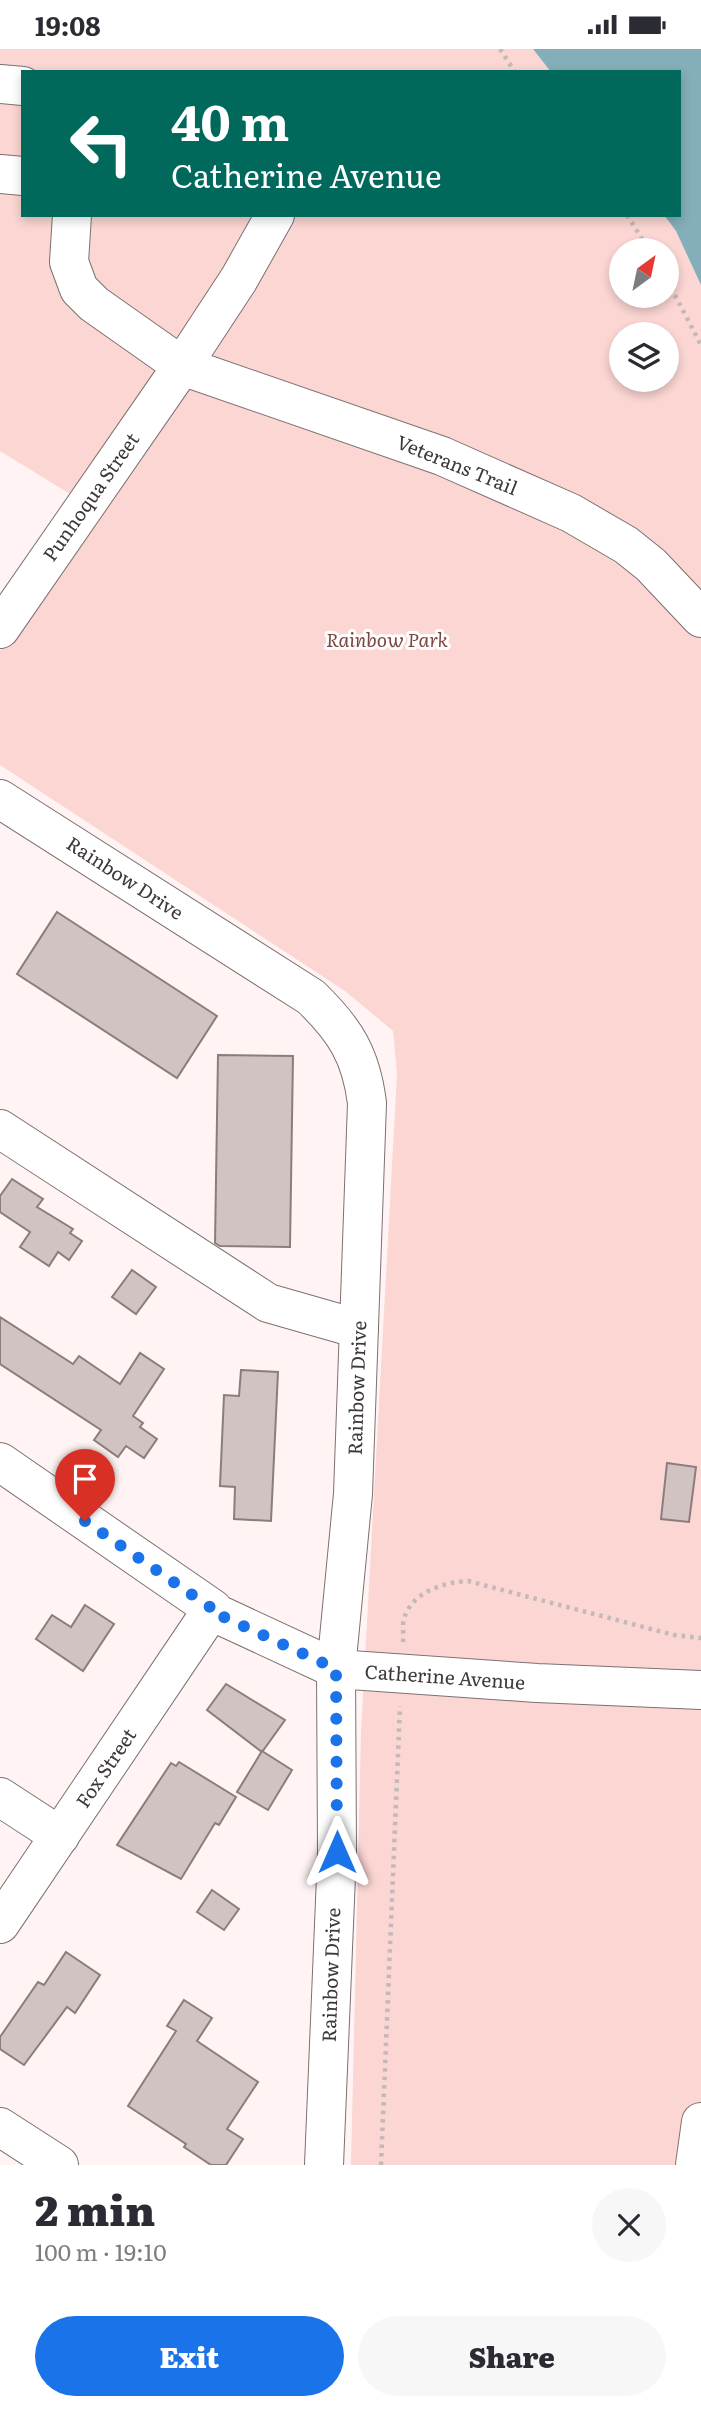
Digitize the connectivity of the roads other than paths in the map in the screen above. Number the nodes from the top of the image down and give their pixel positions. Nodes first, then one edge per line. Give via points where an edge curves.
1 (0, 84) edge
2 (21, 86) edge
3 (0, 174) edge
4 (21, 176) edge
5 (72, 217) edge
6 (274, 217) edge
7 (182, 366) junction
8 (701, 618) edge
9 (0, 629) edge
10 (0, 799) edge
11 (0, 1129) edge
12 (359, 1329) junction
13 (0, 1462) edge
14 (211, 1611) junction
15 (336, 1669) junction
16 (701, 1690) edge
17 (0, 1797) edge
18 (60, 1836) junction
19 (0, 1924) edge
20 (701, 2122) edge
21 (0, 2127) edge
22 (58, 2165) edge
23 (324, 2165) edge
24 (695, 2165) edge

1 - 2 street
3 - 4 street
5 - 7 street, Veterans Trail via 69,261 79,289
6 - 7 street, Punhoqua Street
7 - 8 street, Veterans Trail via 442,456 571,513 651,565
7 - 9 street, Punhoqua Street
10 - 12 street, Rainbow Drive via 311,997 337,1023 351,1044 367,1103
11 - 12 street via 268,1303
12 - 15 street, Rainbow Drive via 353,1494
13 - 14 street, Catherine Avenue
14 - 15 street, Catherine Avenue
14 - 18 street, Fox Street
15 - 16 street, Catherine Avenue
15 - 23 street, Rainbow Drive via 337,1852
17 - 18 street
18 - 19 street, Fox Street
20 - 24 street
21 - 22 street

